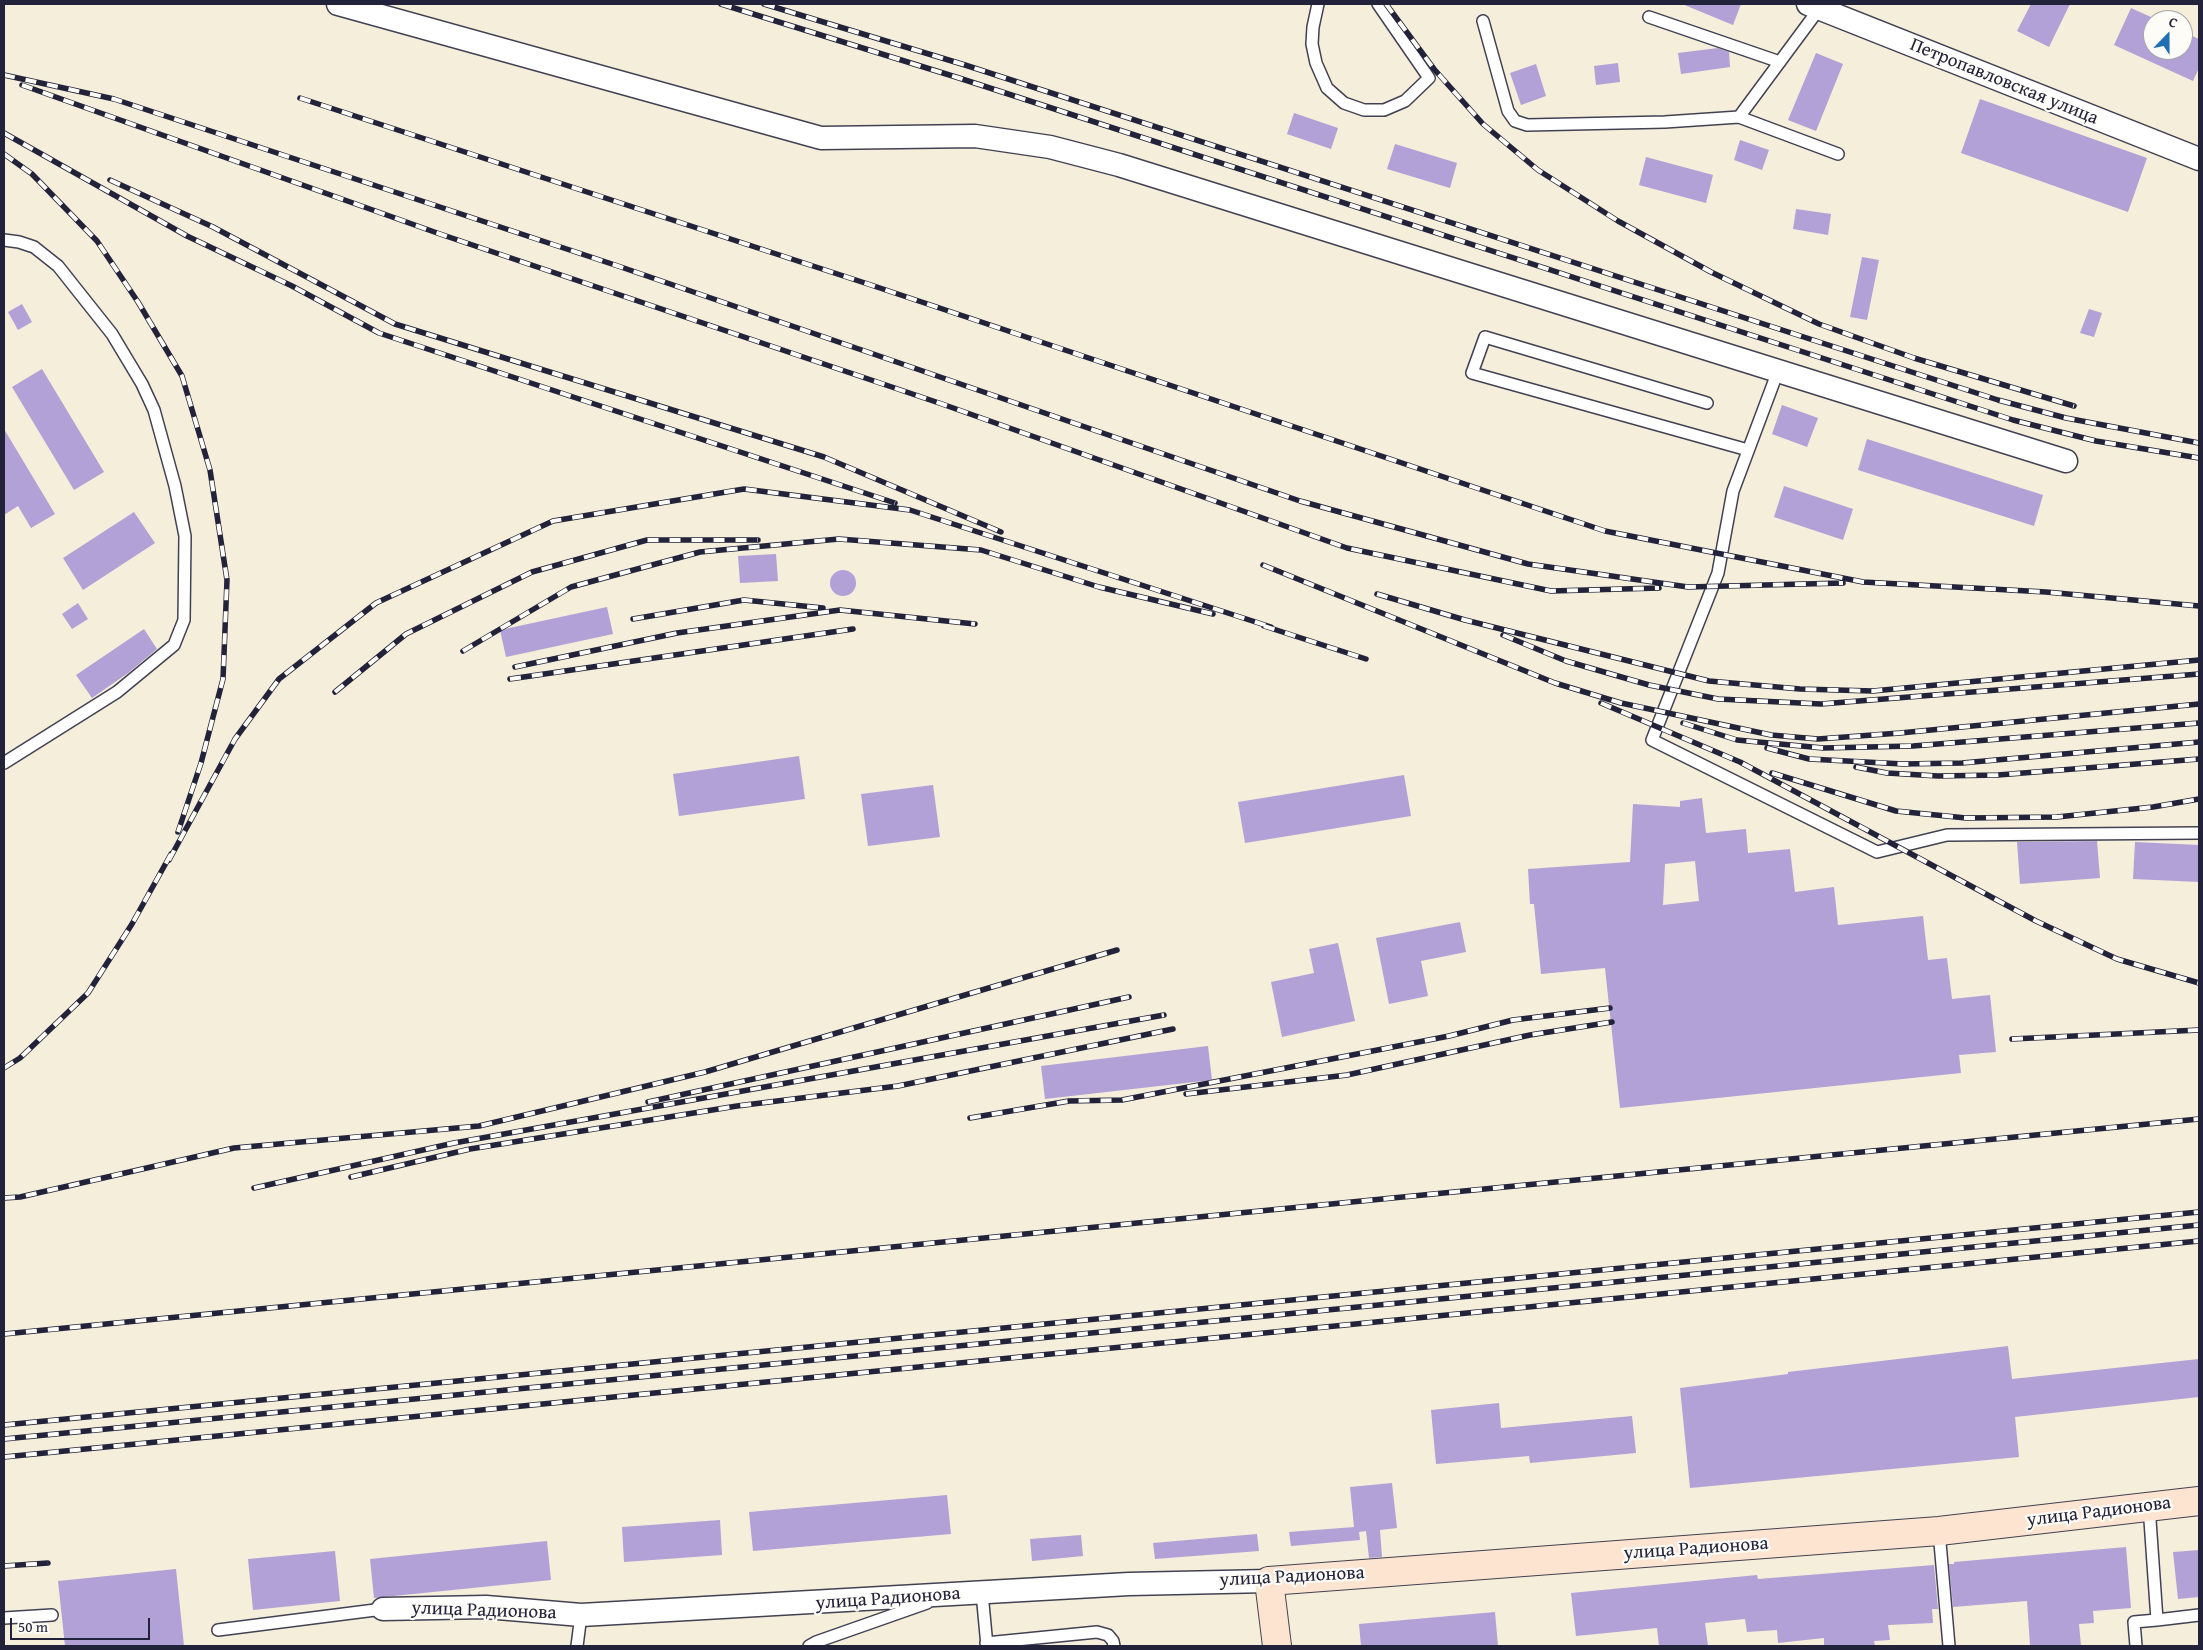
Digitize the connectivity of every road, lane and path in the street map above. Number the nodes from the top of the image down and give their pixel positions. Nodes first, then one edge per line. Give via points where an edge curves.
1 (338, 4) edge
2 (1318, 4) edge
3 (1378, 4) edge
4 (1814, 6) edge
5 (1649, 17) dead end
6 (1483, 22) dead end
7 (1780, 62) junction
8 (1739, 116) junction
9 (1838, 154) dead end
10 (2199, 159) edge
11 (4, 240) edge
12 (1778, 371) junction
13 (1707, 403) dead end
14 (1748, 450) junction
15 (2066, 461) dead end
16 (4, 764) edge
17 (2199, 833) edge
18 (2199, 1501) edge
19 (2149, 1506) junction
20 (1939, 1531) junction
21 (1269, 1580) junction
22 (982, 1593) junction
23 (948, 1595) junction
24 (383, 1609) joint
25 (52, 1615) dead end
26 (582, 1615) junction
27 (2199, 1615) edge
28 (4, 1618) edge
29 (2156, 1620) junction
30 (218, 1630) dead end
31 (986, 1644) edge
32 (577, 1646) edge
33 (809, 1646) edge
34 (1114, 1646) edge
35 (1277, 1646) edge
36 (1949, 1646) edge
37 (2136, 1646) edge

1 - 12 street via 821,138 976,136 1050,147 1128,168
2 - 3 lane via 1312,27 1312,44 1327,88 1344,103 1364,110 1384,110 1405,101 1429,78
4 - 7 lane
4 - 10 street, Петропавловская улица
5 - 7 lane
6 - 8 lane via 1508,111 1514,121 1527,125
7 - 8 lane
8 - 9 lane
11 - 16 lane via 34,247 58,266 112,334 154,410 185,536 184,620 174,645 117,692
12 - 14 lane
12 - 15 street
13 - 14 lane via 1485,337 1472,373
14 - 17 lane via 1733,491 1718,573 1652,740 1877,852 1947,835
18 - 19 street, улица Радионова
19 - 20 street, улица Радионова
19 - 29 lane
20 - 21 street, улица Радионова
20 - 36 lane
21 - 22 street, улица Радионова
21 - 35 street
22 - 23 street, улица Радионова
22 - 31 lane
23 - 26 street, улица Радионова
23 - 33 lane
24 - 26 street, улица Радионова via 486,1607
24 - 30 lane
25 - 28 lane
26 - 32 lane
27 - 29 lane
29 - 37 lane via 2134,1622
31 - 34 lane via 1097,1632 1108,1635

